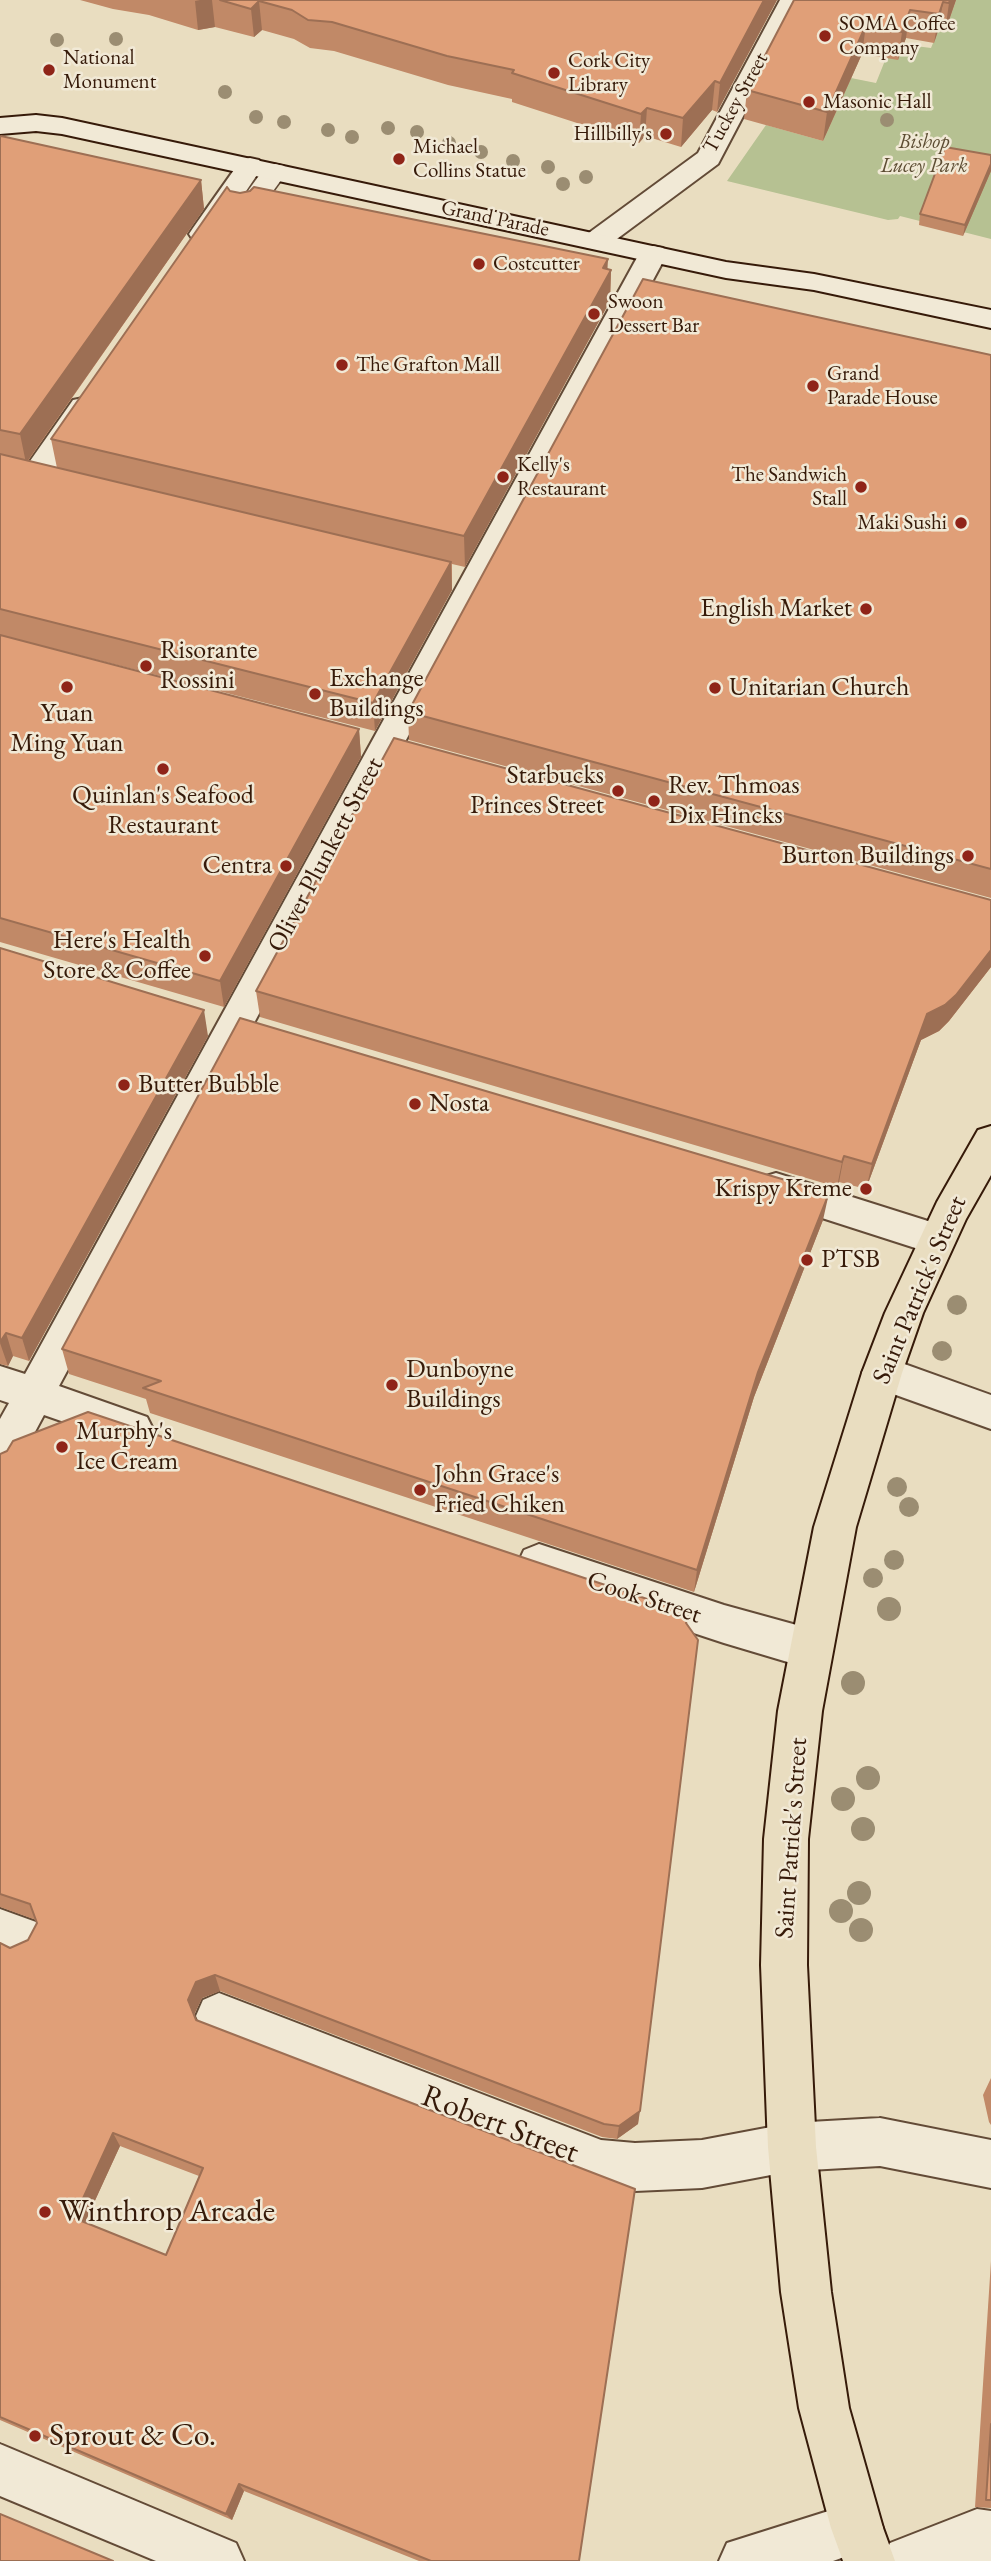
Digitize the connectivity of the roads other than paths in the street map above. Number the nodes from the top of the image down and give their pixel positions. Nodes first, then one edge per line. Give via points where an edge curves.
1 (792, 0) edge
2 (0, 126) edge
3 (263, 168) junction
4 (243, 215) edge
5 (596, 241) junction
6 (653, 254) junction
7 (188, 256) edge
8 (991, 319) edge
9 (96, 389) edge
10 (36, 478) edge
11 (991, 1141) edge
12 (738, 1176) edge
13 (937, 1239) junction
14 (882, 1373) junction
15 (17, 1390) edge
16 (991, 1412) edge
17 (169, 1441) edge
18 (0, 1458) edge
19 (507, 1552) edge
20 (811, 1649) junction
21 (219, 2016) edge
22 (792, 2147) junction
23 (991, 2164) edge
24 (0, 2470) edge
25 (991, 2537) edge
26 (863, 2544) edge
27 (218, 2561) edge
28 (745, 2561) edge
29 (908, 2561) edge

1 - 5 street, Tuckey Street via 709,158
2 - 3 street, Grand Parade via 62,126
3 - 4 lane
3 - 5 street, Grand Parade
3 - 7 street
5 - 6 street, Grand Parade
6 - 8 street, Grand Parade
6 - 15 street, Oliver Plunkett Street via 463,580 386,749 235,1026
9 - 10 street
11 - 13 highway, Saint Patrick's Street
12 - 13 street
13 - 14 highway, Saint Patrick's Street
14 - 16 street
14 - 20 highway, Saint Patrick's Street via 835,1527
15 - 17 street
15 - 18 street, Oliver Plunkett Street
19 - 20 street, Cook Street
20 - 22 highway, Saint Patrick's Street via 786,1839 784,1965
21 - 22 street, Robert Street via 601,2164 702,2164
22 - 23 street, Robert Street via 880,2142
22 - 26 highway, Saint Patrick's Street via 806,2292 824,2408
24 - 27 street
25 - 29 street via 977,2535
26 - 28 street

